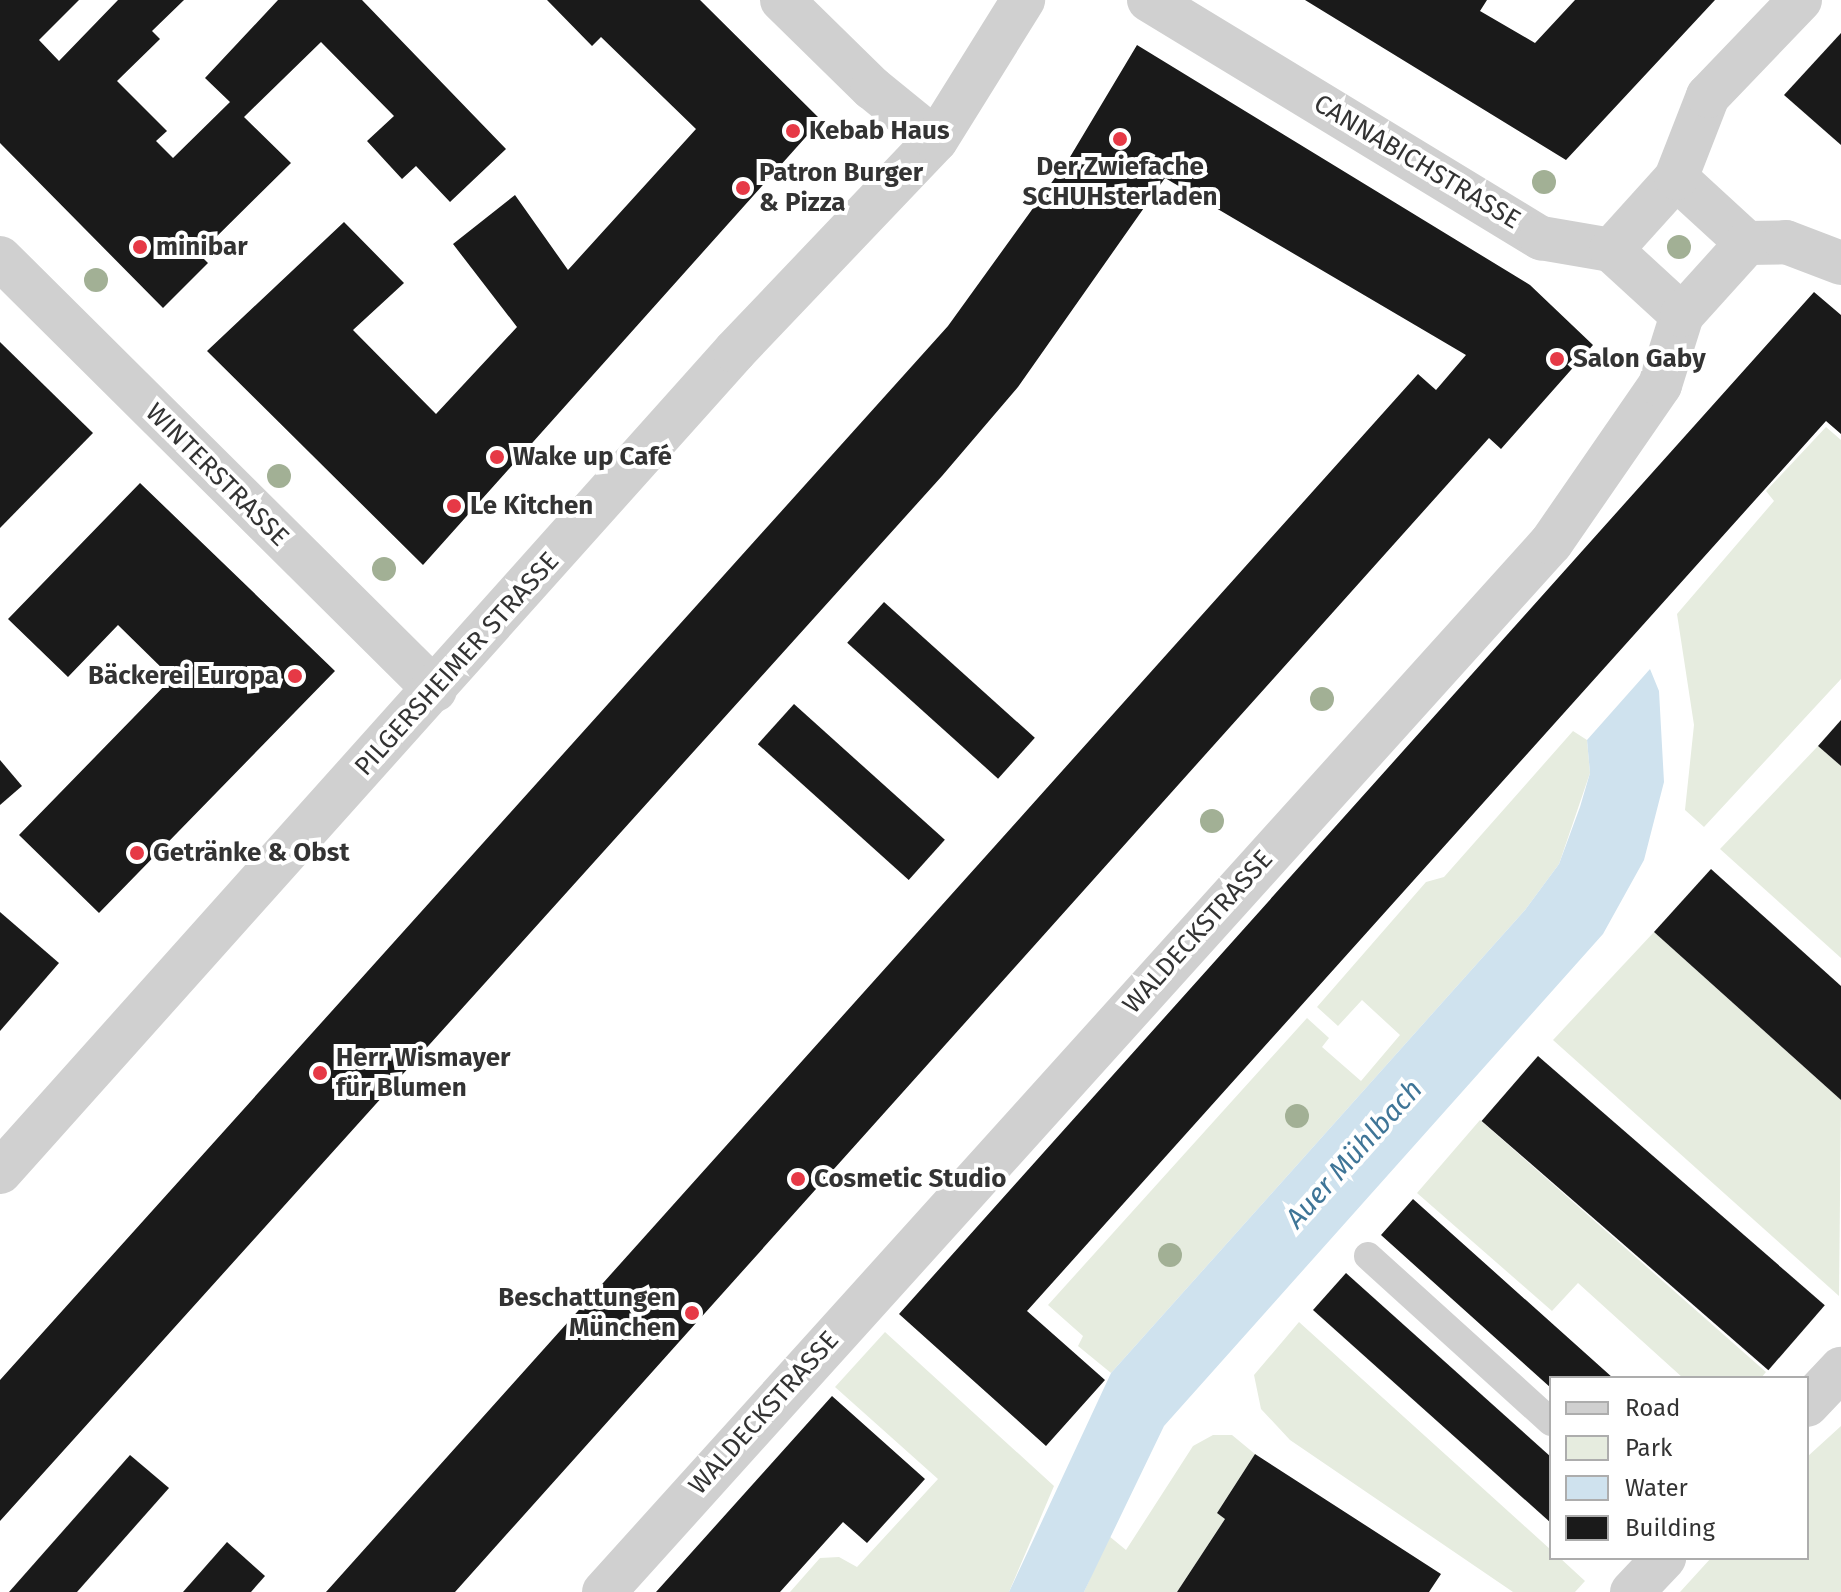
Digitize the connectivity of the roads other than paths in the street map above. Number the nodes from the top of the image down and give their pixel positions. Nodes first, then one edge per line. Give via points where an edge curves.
1 (782, 0) edge
2 (1023, 0) edge
3 (1149, 0) edge
4 (1800, 0) edge
5 (936, 140) junction
6 (1676, 178) junction
7 (1747, 243) junction
8 (1611, 250) junction
9 (0, 258) edge
10 (1841, 263) edge
11 (1682, 315) junction
12 (435, 690) junction
13 (0, 1172) edge
14 (1368, 1256) dead end
15 (1841, 1369) edge
16 (1809, 1403) edge
17 (1549, 1420) edge
18 (1662, 1560) edge
19 (604, 1592) edge
20 (1632, 1592) edge

1 - 5 street via 872,88
2 - 5 street, PILGERSHEIMER STRASSE
3 - 8 street, CANNABICHSTRASSE via 1541,238
4 - 6 street via 1708,96
5 - 12 street, PILGERSHEIMER STRASSE via 735,351
6 - 7 street
6 - 8 street
7 - 10 street via 1786,242
7 - 11 street, WALDECKSTRASSE
8 - 11 street
9 - 12 street, WINTERSTRASSE
11 - 19 street, WALDECKSTRASSE via 1660,385 1551,543
12 - 13 street, PILGERSHEIMER STRASSE
14 - 17 lane
15 - 16 street
18 - 20 street

